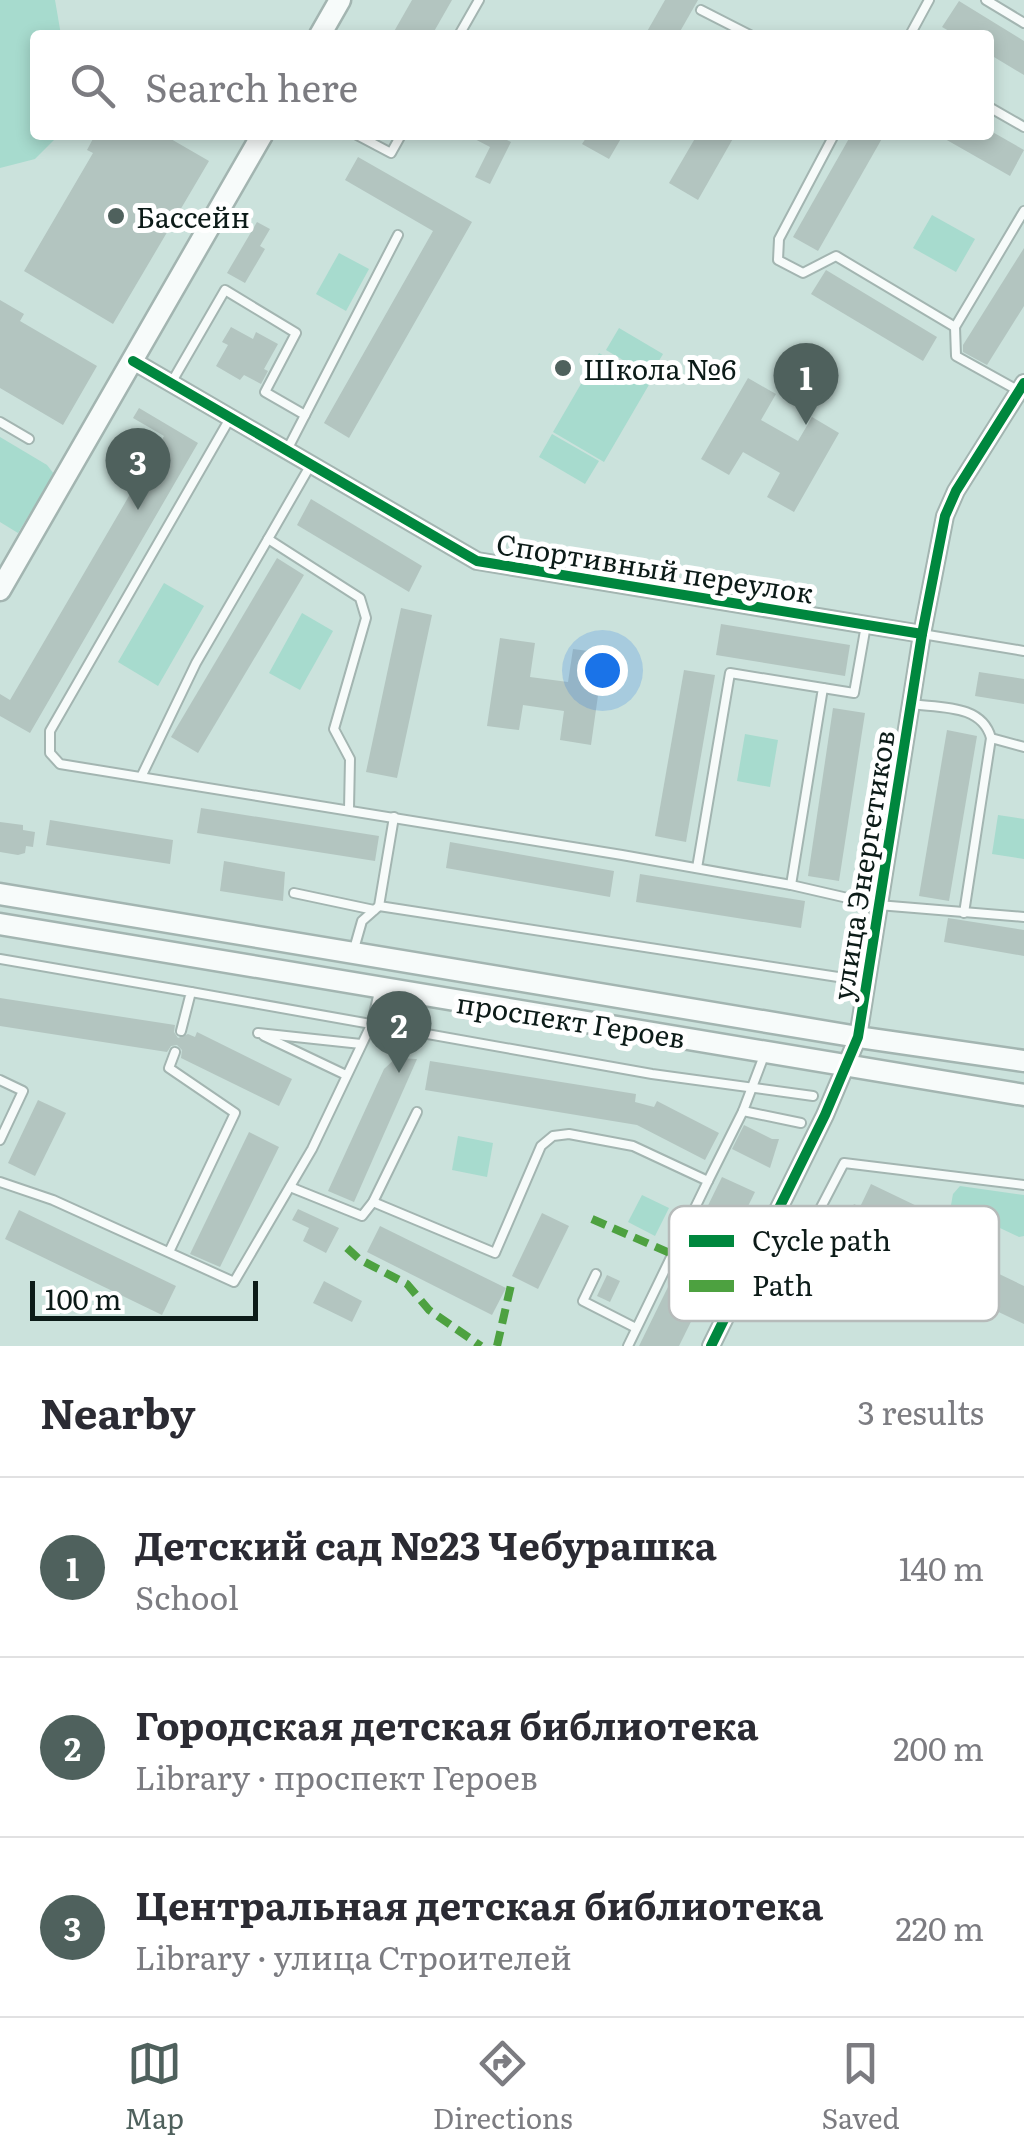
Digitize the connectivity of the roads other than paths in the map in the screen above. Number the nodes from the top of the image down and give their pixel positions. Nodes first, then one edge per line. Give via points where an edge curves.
1 (340, 0) edge
2 (479, 0) edge
3 (929, 0) edge
4 (986, 0) edge
5 (701, 10) dead end
6 (1024, 23) edge
7 (323, 30) edge
8 (461, 30) edge
9 (740, 30) edge
10 (913, 30) edge
11 (994, 111) edge
12 (1024, 127) edge
13 (259, 140) edge
14 (366, 140) edge
15 (398, 140) edge
16 (831, 140) edge
17 (1024, 211) edge
18 (398, 235) dead end
19 (955, 327) junction
20 (133, 362) junction
21 (170, 385) junction
22 (1022, 387) edge
23 (305, 415) junction
24 (229, 420) junction
25 (0, 422) edge
26 (29, 439) dead end
27 (286, 452) junction
28 (310, 466) junction
29 (268, 540) junction
30 (6, 562) edge
31 (0, 590) edge
32 (866, 624) junction
33 (922, 634) junction
34 (1024, 652) edge
35 (823, 688) junction
36 (911, 704) junction
37 (991, 738) junction
38 (1024, 747) edge
39 (142, 775) junction
40 (349, 809) junction
41 (394, 817) junction
42 (698, 868) junction
43 (791, 885) junction
44 (294, 893) dead end
45 (0, 894) edge
46 (878, 905) junction
47 (377, 908) junction
48 (964, 913) junction
49 (1024, 917) edge
50 (0, 924) edge
51 (353, 953) junction
52 (0, 959) edge
53 (865, 985) junction
54 (380, 987) junction
55 (192, 992) junction
56 (372, 1023) junction
57 (181, 1031) dead end
58 (858, 1037) junction
59 (362, 1044) junction
60 (765, 1051) junction
61 (176, 1052) dead end
62 (1024, 1060) edge
63 (846, 1066) junction
64 (346, 1075) junction
65 (0, 1080) edge
66 (752, 1088) junction
67 (1024, 1095) edge
68 (813, 1096) dead end
69 (743, 1111) junction
70 (417, 1112) dead end
71 (801, 1123) dead end
72 (0, 1140) edge
73 (708, 1181) junction
74 (0, 1182) edge
75 (1024, 1185) edge
76 (290, 1187) junction
77 (373, 1202) junction
78 (696, 1206) edge
79 (778, 1206) edge
80 (822, 1206) edge
81 (169, 1252) junction
82 (669, 1261) edge
83 (596, 1274) dead end
84 (723, 1321) edge
85 (636, 1328) junction
86 (628, 1346) edge
87 (711, 1346) edge

1 - 7 main road
2 - 8 lane
3 - 10 lane
4 - 6 lane
5 - 9 lane
11 - 12 lane
13 - 20 main road
14 - 15 lane via 391,153
16 - 19 lane via 779,239 778,260 802,273 836,256
17 - 19 lane
18 - 23 lane
19 - 22 lane via 956,356
20 - 21 street, Спортивный переулок
20 - 30 main road
21 - 23 lane via 225,290 296,333 265,392
21 - 24 street, Спортивный переулок
22 - 33 street, улица Энергетиков via 945,516
23 - 27 lane
24 - 27 street, Спортивный переулок
24 - 39 lane via 50,731 50,753 60,764
25 - 26 lane
27 - 28 street, Спортивный переулок
28 - 29 lane
28 - 32 street, Спортивный переулок via 478,561
29 - 39 lane via 196,662
29 - 40 lane via 360,598 366,618 334,729 350,758
30 - 31 main road
32 - 33 street, Спортивный переулок
32 - 35 lane via 854,694
33 - 34 lane
33 - 36 street, улица Энергетиков
35 - 42 lane via 730,673
35 - 43 lane
36 - 37 lane via 972,713
36 - 46 street, улица Энергетиков
37 - 38 lane
37 - 48 lane
39 - 40 lane
40 - 41 lane
41 - 42 lane
41 - 47 lane
42 - 43 lane
43 - 46 lane
44 - 47 lane
45 - 51 main road, проспект Героев
46 - 48 lane
46 - 53 street, улица Энергетиков
47 - 51 lane via 362,921
47 - 53 lane
48 - 49 lane
50 - 54 main road, проспект Героев
51 - 58 main road, проспект Героев
52 - 55 lane
53 - 58 street, улица Энергетиков
54 - 56 lane
54 - 60 main road, проспект Героев
55 - 56 lane
55 - 57 lane
56 - 59 lane
56 - 66 lane
58 - 62 main road, проспект Героев
58 - 63 street, улица Энергетиков
59 - 64 lane
59 - 64 lane via 258,1034
60 - 63 main road, проспект Героев
60 - 66 lane
61 - 81 lane via 169,1068 235,1114
63 - 67 main road, проспект Героев
63 - 79 street, улица Энергетиков
64 - 76 lane
65 - 72 lane via 23,1091
66 - 68 lane
66 - 69 lane
69 - 71 lane
69 - 73 lane
70 - 77 lane
73 - 77 lane via 633,1146 553,1136 541,1146 494,1252
73 - 78 lane
74 - 81 lane
75 - 80 lane via 844,1163
76 - 77 lane via 362,1216
76 - 81 lane via 234,1282
82 - 85 lane
83 - 85 lane via 582,1301
84 - 87 street, улица Энергетиков
85 - 86 lane

